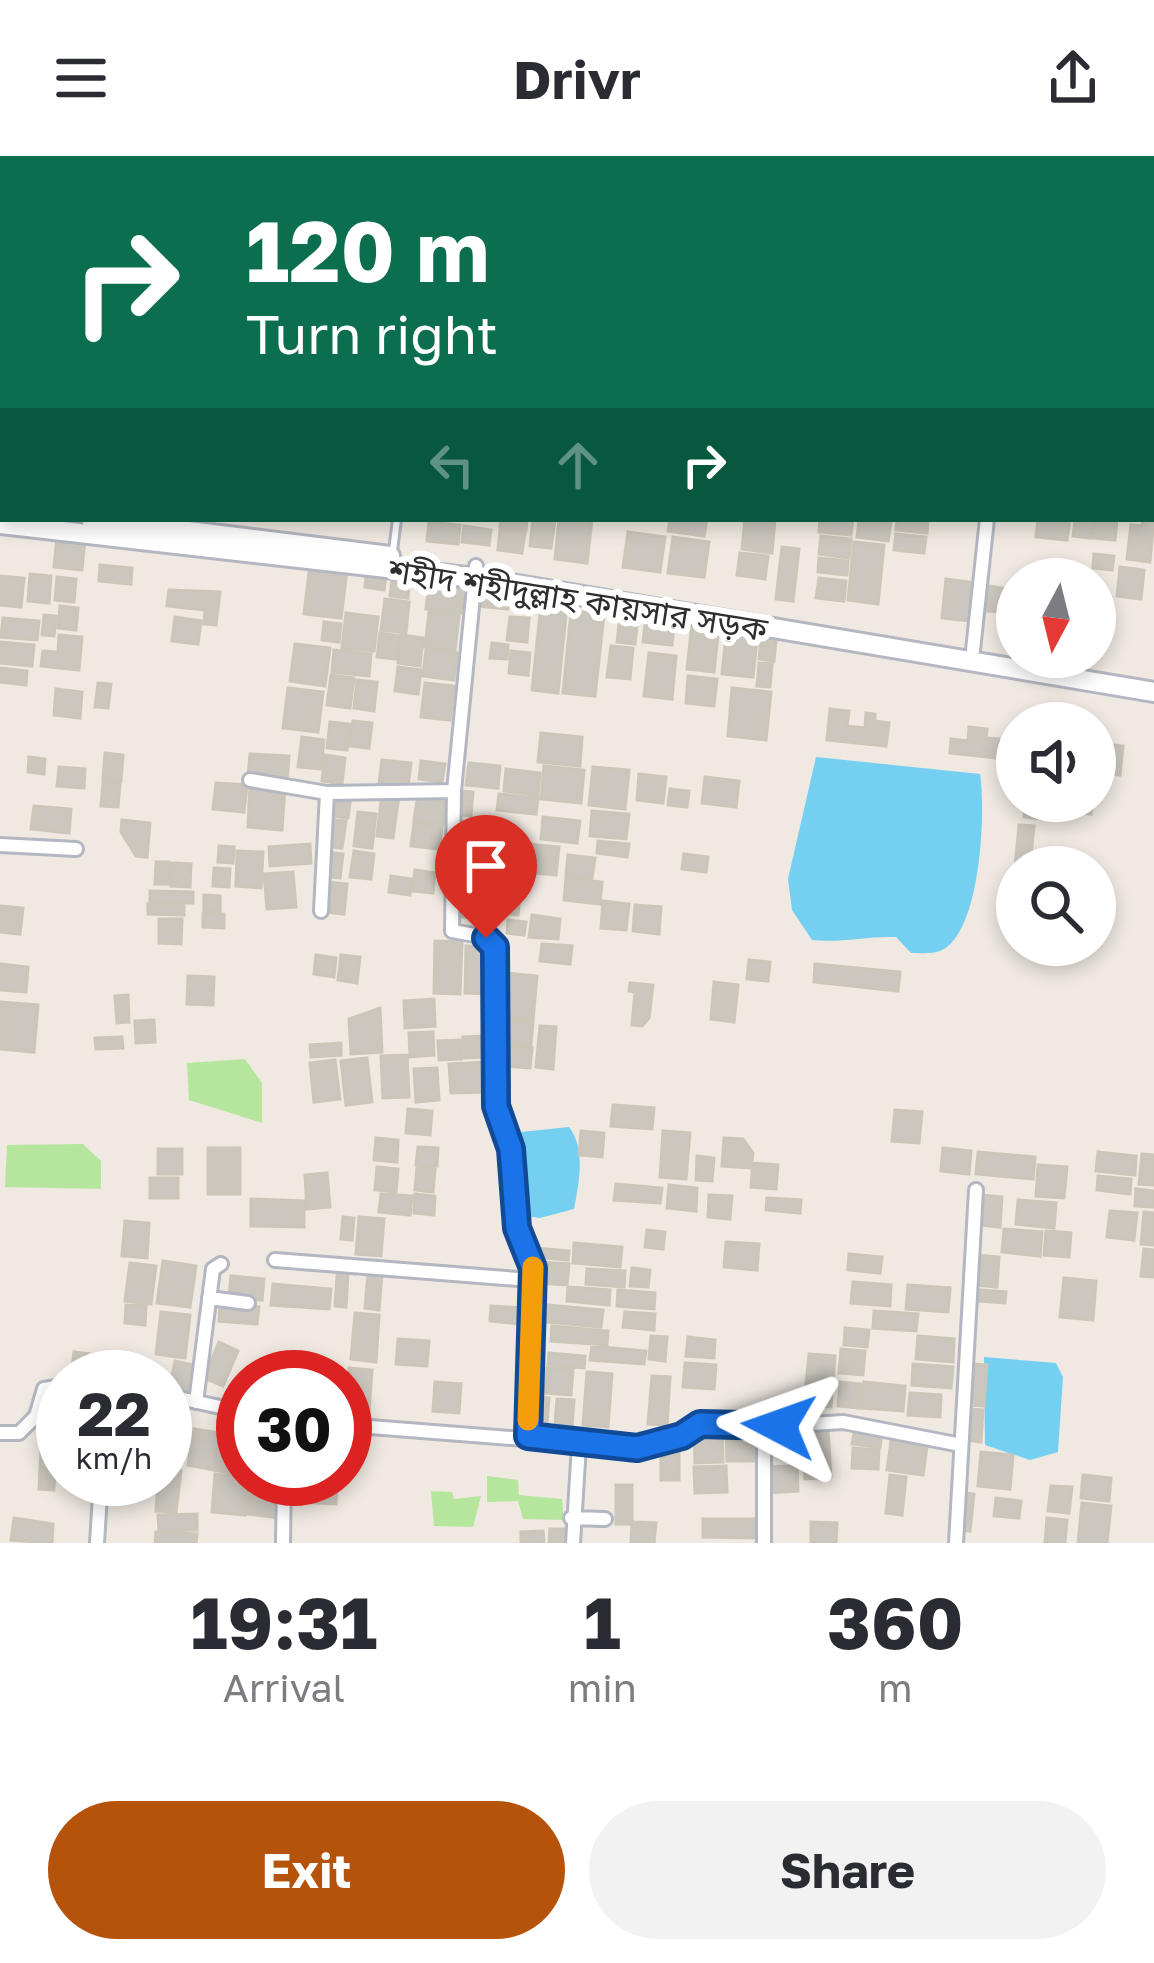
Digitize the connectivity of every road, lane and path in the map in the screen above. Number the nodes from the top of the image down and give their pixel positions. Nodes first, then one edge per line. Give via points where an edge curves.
1 (137, 522) edge
2 (397, 522) edge
3 (987, 522) edge
4 (0, 524) edge
5 (167, 524) edge
6 (393, 557) junction
7 (476, 572) junction
8 (973, 650) junction
9 (996, 654) edge
10 (1116, 674) edge
11 (1154, 680) edge
12 (1154, 692) edge
13 (250, 780) dead end
14 (454, 791) junction
15 (327, 793) junction
16 (0, 845) edge
17 (76, 849) dead end
18 (321, 911) dead end
19 (976, 1190) dead end
20 (275, 1260) dead end
21 (221, 1264) dead end
22 (532, 1280) junction
23 (209, 1298) junction
24 (248, 1303) dead end
25 (192, 1401) edge
26 (196, 1402) junction
27 (216, 1406) edge
28 (36, 1413) edge
29 (764, 1426) junction
30 (372, 1427) edge
31 (0, 1433) edge
32 (528, 1436) junction
33 (579, 1444) junction
34 (962, 1445) junction
35 (99, 1506) edge
36 (284, 1506) edge
37 (571, 1518) junction
38 (605, 1519) dead end
39 (97, 1543) edge
40 (283, 1543) edge
41 (573, 1543) edge
42 (764, 1543) edge
43 (956, 1543) edge

1 - 5 main road, শহীদ শহীদুল্লাহ কায়সার সড়ক
2 - 6 lane
3 - 8 street
4 - 7 main road, শহীদ শহীদুল্লাহ কায়সার সড়ক
5 - 6 main road, শহীদ শহীদুল্লাহ কায়সার সড়ক
6 - 7 main road, শহীদ শহীদুল্লাহ কায়সার সড়ক
7 - 8 main road, শহীদ শহীদুল্লাহ কায়সার সড়ক
7 - 12 main road, শহীদ শহীদুল্লাহ কায়সার সড়ক
7 - 14 street
8 - 9 main road, শহীদ শহীদুল্লাহ কায়সার সড়ক
10 - 11 main road, শহীদ শহীদুল্লাহ কায়সার সড়ক
13 - 15 street
14 - 15 street
14 - 22 street via 452,931 495,947 496,1106
15 - 18 street
16 - 17 street
19 - 34 street
20 - 22 street
21 - 23 street
22 - 32 street
23 - 24 street
23 - 26 street
25 - 26 street
26 - 27 street
28 - 31 street via 19,1433
29 - 33 street via 700,1424 637,1448
29 - 34 street via 843,1422
29 - 42 street
30 - 32 street
32 - 33 street
33 - 37 street
34 - 43 street
35 - 39 street
36 - 40 street
37 - 38 street
37 - 41 street

